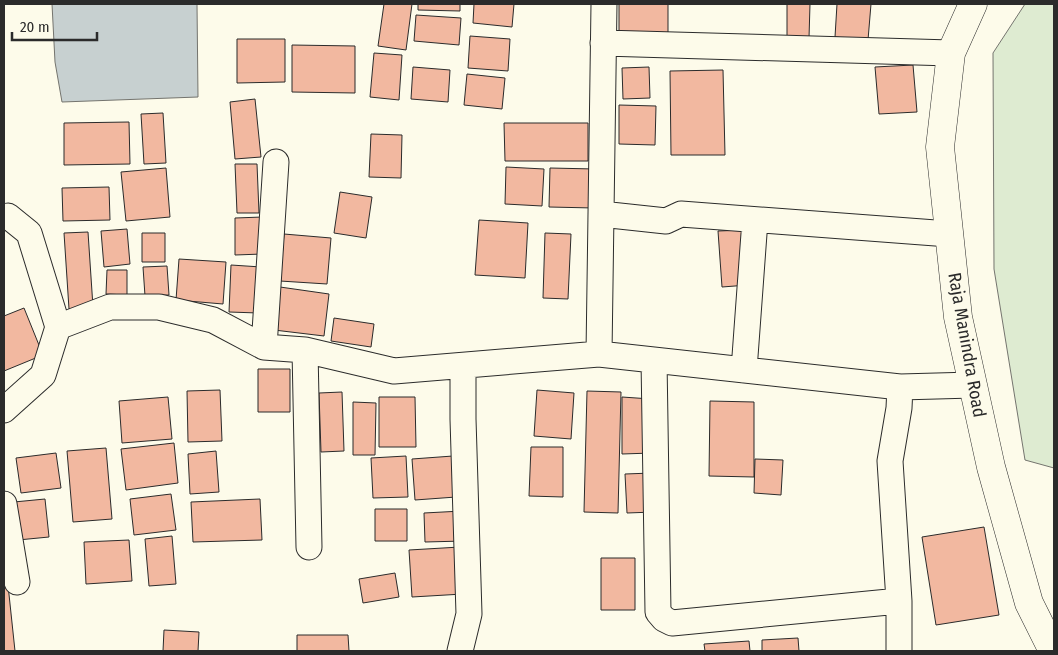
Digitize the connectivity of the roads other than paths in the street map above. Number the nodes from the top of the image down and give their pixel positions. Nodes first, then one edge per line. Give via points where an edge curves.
1 (604, 4) edge
2 (974, 4) edge
3 (602, 43) junction
4 (951, 53) junction
5 (276, 162) dead end
6 (601, 214) junction
7 (4, 217) edge
8 (755, 220) junction
9 (949, 234) junction
10 (58, 328) junction
11 (264, 347) junction
12 (305, 350) junction
13 (599, 354) junction
14 (654, 360) junction
15 (464, 366) junction
16 (744, 370) junction
17 (972, 385) junction
18 (900, 387) junction
19 (4, 410) edge
20 (4, 504) edge
21 (309, 548) dead end
22 (16, 582) dead end
23 (899, 602) junction
24 (460, 651) edge
25 (899, 651) edge
26 (1053, 651) edge

1 - 3 street
2 - 4 street, Raja Manindra Road
3 - 4 street
3 - 6 street
4 - 9 street, Raja Manindra Road via 940,147
5 - 11 street
6 - 8 street via 666,221 681,214
6 - 13 street
7 - 10 street via 8,216 29,233
8 - 9 street
8 - 16 street
9 - 17 street, Raja Manindra Road via 958,317
10 - 11 street via 110,307 159,307 213,320
10 - 19 street via 43,375
11 - 12 street
12 - 15 street via 394,372
12 - 21 street
13 - 14 street
13 - 15 street
14 - 16 street
14 - 23 street via 658,612 664,620 672,623
15 - 24 street via 469,614
16 - 18 street
17 - 18 street
17 - 26 street, Raja Manindra Road via 990,467 1029,603
18 - 23 street via 890,461
20 - 22 street
23 - 25 street

